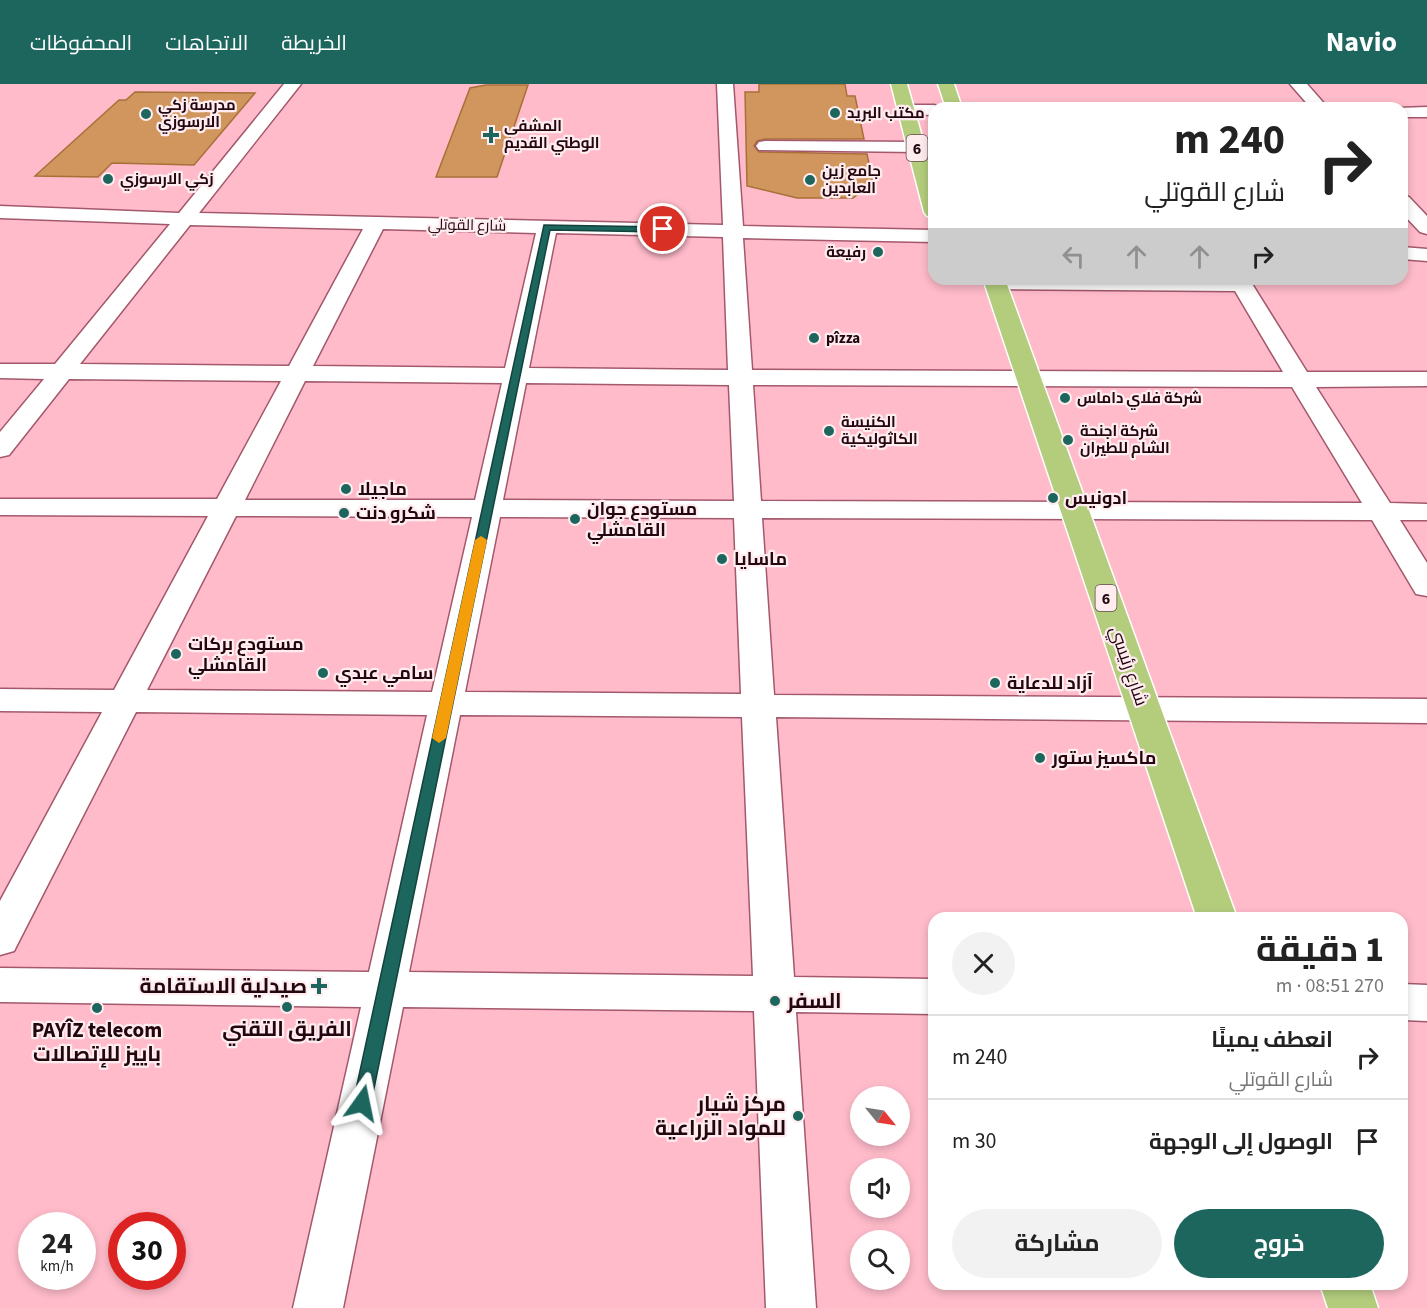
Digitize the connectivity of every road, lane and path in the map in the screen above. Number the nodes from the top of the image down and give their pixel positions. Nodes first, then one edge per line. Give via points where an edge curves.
1 (293, 84) edge
2 (725, 84) edge
3 (899, 84) edge
4 (946, 84) edge
5 (1298, 84) edge
6 (952, 102) edge
7 (1314, 102) edge
8 (906, 110) junction
9 (928, 110) edge
10 (1408, 112) edge
11 (1427, 112) edge
12 (765, 146) dead end
13 (916, 147) junction
14 (928, 192) edge
15 (0, 195) edge
16 (140, 198) dead end
17 (199, 199) junction
18 (222, 200) dead end
19 (1408, 207) edge
20 (180, 209) junction
21 (0, 212) edge
22 (911, 214) dead end
23 (928, 214) edge
24 (732, 215) junction
25 (376, 223) junction
26 (547, 227) junction
27 (1427, 228) edge
28 (928, 233) edge
29 (1408, 253) edge
30 (1427, 255) edge
31 (995, 285) edge
32 (1242, 285) edge
33 (0, 371) edge
34 (62, 372) junction
35 (297, 374) junction
36 (516, 375) junction
37 (741, 377) junction
38 (1427, 379) edge
39 (1029, 380) junction
40 (1301, 381) junction
41 (0, 450) edge
42 (0, 507) edge
43 (226, 508) junction
44 (487, 509) junction
45 (748, 511) junction
46 (1076, 512) junction
47 (1381, 512) junction
48 (1427, 512) edge
49 (1427, 587) edge
50 (0, 700) edge
51 (126, 701) junction
52 (446, 703) junction
53 (759, 705) junction
54 (1144, 709) junction
55 (1427, 711) edge
56 (1215, 912) edge
57 (0, 939) edge
58 (0, 985) edge
59 (386, 989) junction
60 (774, 994) junction
61 (928, 996) edge
62 (1408, 1002) edge
63 (1427, 1003) edge
64 (1347, 1290) edge
65 (318, 1308) edge
66 (791, 1308) edge
67 (1353, 1308) edge

1 - 17 street
2 - 24 street
3 - 8 highway, 6
4 - 6 highway
5 - 7 street
8 - 9 street
8 - 13 highway, 6
10 - 11 street
12 - 13 street
13 - 14 highway, 6
15 - 16 street
17 - 18 street
17 - 20 street
19 - 27 street
20 - 21 street, شارع القوتلي
20 - 25 street, شارع القوتلي
20 - 34 street
22 - 23 street
24 - 26 street, شارع القوتلي
24 - 28 street, شارع القوتلي
24 - 37 street
25 - 26 street, شارع القوتلي
25 - 35 street
26 - 36 street
29 - 30 street
31 - 39 highway, شارع رئيسي / 6
32 - 40 street
33 - 34 street
34 - 35 street
34 - 41 street
35 - 36 street
35 - 43 street
36 - 37 street
36 - 44 street
37 - 39 street
37 - 45 street
38 - 40 street
39 - 40 street
39 - 46 highway, شارع رئيسي / 6
40 - 47 street
42 - 43 street
43 - 44 street
43 - 51 street
44 - 45 street
44 - 52 street
45 - 46 street
45 - 53 street
46 - 47 street
46 - 54 highway, شارع رئيسي / 6
47 - 48 street
47 - 49 street
50 - 51 street
51 - 52 street
51 - 57 street
52 - 53 street
52 - 59 street
53 - 54 street
53 - 60 street
54 - 55 street
54 - 56 highway, شارع رئيسي / 6
58 - 59 street
59 - 60 street
59 - 65 street
60 - 61 street
60 - 66 street
62 - 63 street
64 - 67 highway

